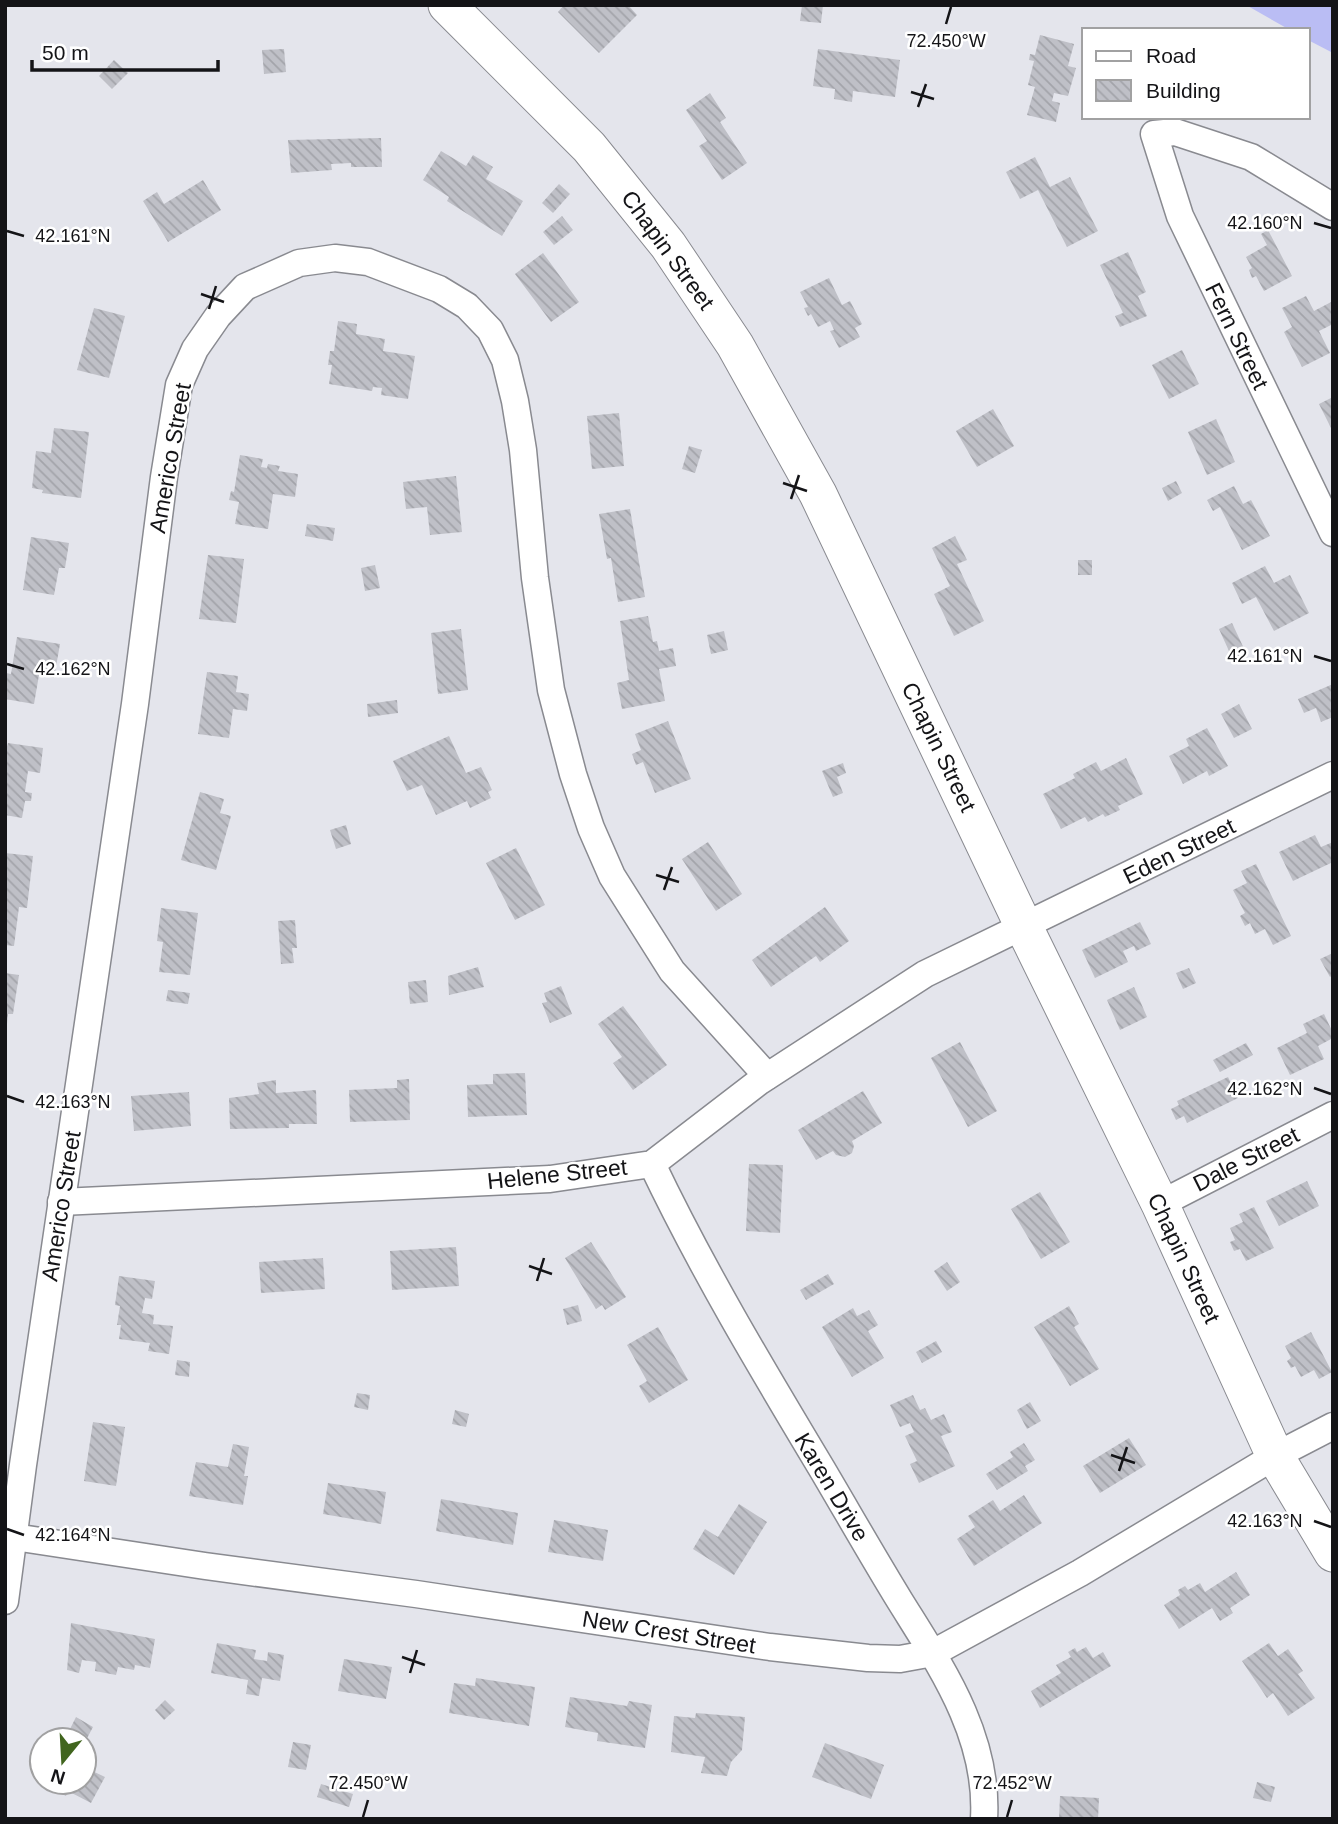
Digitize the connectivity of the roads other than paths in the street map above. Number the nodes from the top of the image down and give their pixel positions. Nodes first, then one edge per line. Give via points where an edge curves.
1 (447, 5) edge
2 (1333, 206) edge
3 (1333, 533) edge
4 (1333, 775) edge
5 (1024, 927) junction
6 (767, 1076) junction
7 (1333, 1115) edge
8 (652, 1164) junction
9 (61, 1202) junction
10 (1160, 1203) junction
11 (1333, 1426) edge
12 (1275, 1456) junction
13 (14, 1538) junction
14 (1333, 1553) edge
15 (5, 1601) edge
16 (933, 1653) junction
17 (984, 1819) edge

1 - 5 main road, Chapin Street via 589,147 668,246 735,345 818,494
2 - 3 street, Fern Street via 1251,157 1175,132 1154,135 1180,216
4 - 5 street, Eden Street
5 - 6 street, Helene Street via 925,974
5 - 10 main road, Chapin Street
6 - 8 street, Helene Street
6 - 9 street, Americo Street via 672,971 612,876 592,828 551,690 517,413 505,360 490,330 467,306 401,273 335,258 299,262 245,287 195,349 180,385 163,477 133,718
7 - 10 street, Dale Street
8 - 9 street, Helene Street via 550,1180
8 - 16 street, Karen Drive via 767,1377
9 - 13 street, Americo Street
10 - 12 main road, Chapin Street
11 - 12 street, New Crest Street
12 - 14 main road, Chapin Street
12 - 16 street, New Crest Street via 1080,1573
13 - 15 street, Americo Street
13 - 16 street, New Crest Street via 770,1647 868,1658
16 - 17 street, Karen Drive via 947,1675 972,1738 984,1789

